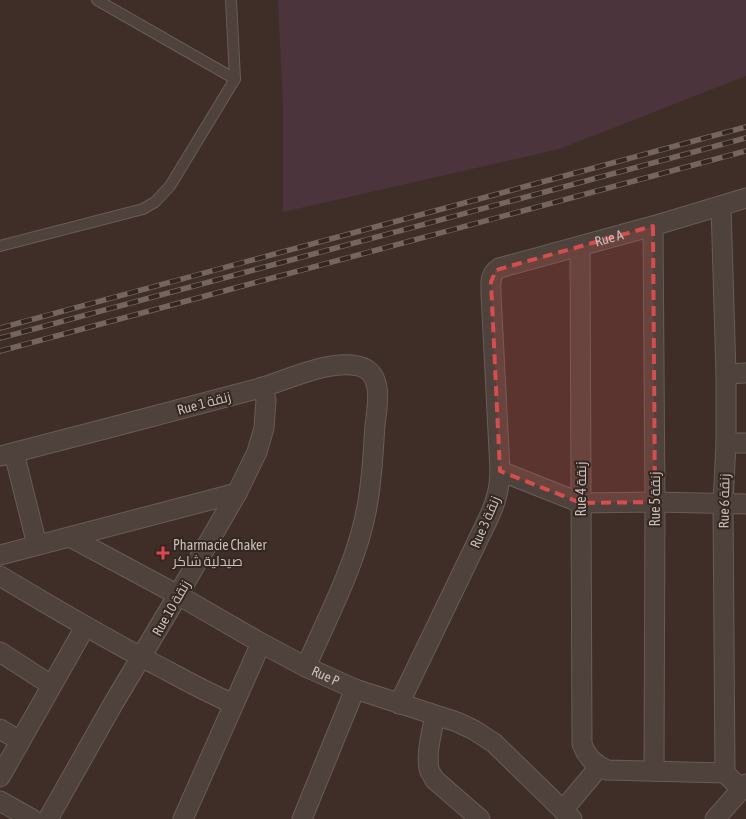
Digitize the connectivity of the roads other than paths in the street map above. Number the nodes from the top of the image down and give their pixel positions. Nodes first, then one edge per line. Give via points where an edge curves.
1 (97, 0) edge
2 (231, 0) edge
3 (235, 79) junction
4 (746, 198) edge
5 (721, 206) junction
6 (653, 226) junction
7 (0, 246) edge
8 (580, 247) junction
9 (491, 294) joint
10 (726, 374) junction
11 (746, 374) edge
12 (262, 387) junction
13 (726, 443) junction
14 (746, 443) edge
15 (7, 455) edge
16 (500, 472) junction
17 (237, 493) junction
18 (655, 502) junction
19 (582, 503) junction
20 (723, 503) junction
21 (746, 504) edge
22 (70, 536) junction
23 (37, 545) junction
24 (0, 555) edge
25 (0, 576) edge
26 (178, 595) junction
27 (85, 627) junction
28 (261, 643) junction
29 (0, 652) edge
30 (141, 658) junction
31 (306, 667) junction
32 (52, 686) junction
33 (356, 689) junction
34 (234, 704) junction
35 (399, 704) junction
36 (435, 715) junction
37 (0, 729) edge
38 (20, 741) junction
39 (599, 766) junction
40 (654, 772) junction
41 (725, 773) junction
42 (0, 777) edge
43 (744, 787) edge
44 (0, 801) edge
45 (567, 815) edge
46 (32, 819) edge
47 (48, 819) edge
48 (184, 819) edge
49 (302, 819) edge
50 (480, 819) edge
51 (715, 819) edge

1 - 3 lane
2 - 3 lane
3 - 7 lane via 170,186 155,202 143,210
4 - 5 street, Rue A
5 - 6 street, Rue A
5 - 10 street, Rue 6 زنقة
6 - 8 street, Rue A
6 - 18 street, Rue 5 زنقة
8 - 9 street, Rue A via 499,268 493,273
8 - 19 street, Rue 4 زنقة
9 - 16 street, Rue 3 زنقة
10 - 11 street
10 - 13 street, Rue 6 زنقة
12 - 15 street, Rue 1 زنقة
12 - 17 street, Rue 10 زنقة via 266,400 264,428 257,452
12 - 31 street, Rue 1 زنقة via 321,368 343,365 367,370 377,385 372,470 360,538
13 - 14 street
13 - 20 street, Rue 6 زنقة
15 - 23 street
16 - 19 street
16 - 35 street, Rue 3 زنقة via 496,502
17 - 22 street
17 - 26 street, Rue 10 زنقة
18 - 19 street
18 - 20 street
18 - 40 street, Rue 5 زنقة
19 - 39 street, Rue 4 زنقة via 581,732 586,754
20 - 21 street
20 - 41 street, Rue 6 زنقة
22 - 23 street
22 - 26 street, Rue P
23 - 24 street
25 - 27 street
26 - 28 street, Rue P
26 - 30 street, Rue 10 زنقة
27 - 30 street
27 - 32 street
28 - 31 street, Rue P
28 - 34 street
29 - 32 street
30 - 34 street
30 - 47 street, Rue 10 زنقة
31 - 33 street, Rue P
32 - 38 street
33 - 35 street, Rue P
33 - 49 street
34 - 48 street
35 - 36 street, Rue P
36 - 45 street, Rue P via 474,730 494,744
36 - 50 street via 429,769 435,780
37 - 38 street
38 - 42 street
39 - 40 street via 607,770
39 - 45 street
40 - 41 street
41 - 43 street
43 - 51 street
44 - 46 street

